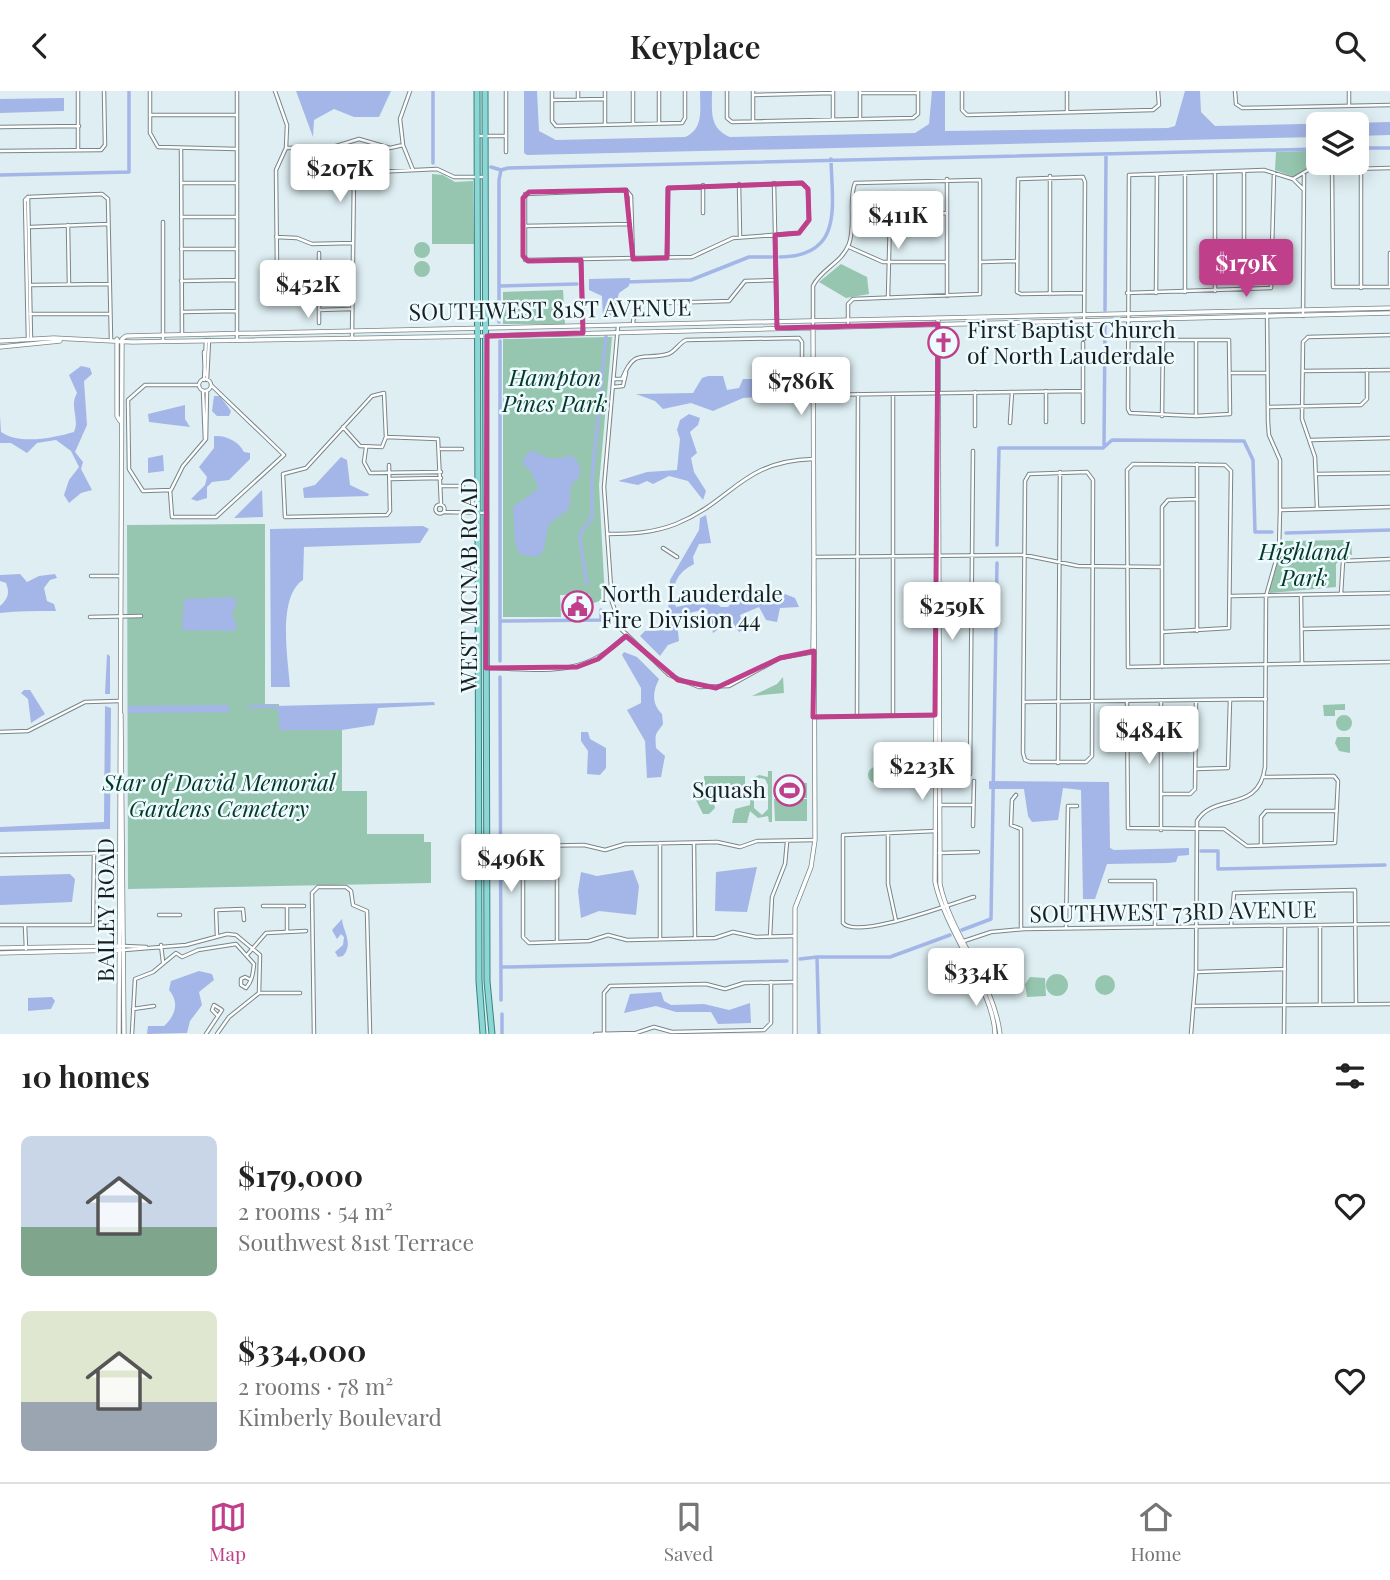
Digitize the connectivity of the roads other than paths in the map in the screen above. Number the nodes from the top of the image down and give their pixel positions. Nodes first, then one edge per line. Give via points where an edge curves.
1 (78, 91) edge
2 (104, 91) edge
3 (150, 91) edge
4 (237, 91) edge
5 (275, 91) edge
6 (410, 91) edge
7 (477, 91) edge
8 (485, 91) edge
9 (506, 91) edge
10 (552, 91) edge
11 (578, 91) edge
12 (605, 91) edge
13 (633, 91) edge
14 (659, 91) edge
15 (685, 91) edge
16 (727, 91) edge
17 (962, 91) edge
18 (1067, 91) edge
19 (1158, 91) edge
20 (1235, 91) edge
21 (1349, 91) edge
22 (833, 92) edge
23 (860, 92) edge
24 (918, 92) edge
25 (753, 93) edge
26 (578, 99) junction
27 (605, 99) junction
28 (552, 100) junction
29 (1390, 105) edge
30 (1349, 106) junction
31 (1067, 113) junction
32 (237, 114) junction
33 (150, 115) junction
34 (860, 119) junction
35 (833, 120) junction
36 (753, 121) junction
37 (633, 124) junction
38 (659, 124) junction
39 (79, 125) junction
40 (605, 125) junction
41 (0, 127) edge
42 (477, 136) junction
43 (485, 136) junction
44 (506, 136) junction
45 (403, 145) junction
46 (286, 148) junction
47 (181, 149) junction
48 (237, 149) junction
49 (0, 151) edge
50 (78, 151) junction
51 (506, 152) dead end
52 (1390, 168) edge
53 (1369, 169) edge
54 (414, 170) junction
55 (1215, 171) junction
56 (1244, 171) junction
57 (1306, 172) edge
58 (1157, 173) junction
59 (1185, 173) junction
60 (1274, 173) junction
61 (1304, 175) junction
62 (1332, 175) edge
63 (1361, 175) edge
64 (1051, 176) junction
65 (477, 177) junction
66 (486, 177) junction
67 (947, 179) junction
68 (1293, 179) junction
69 (181, 183) junction
70 (237, 183) junction
71 (774, 183) junction
72 (739, 184) junction
73 (703, 185) junction
74 (1303, 189) junction
75 (28, 197) junction
76 (703, 213) dead end
77 (947, 213) junction
78 (181, 217) junction
79 (237, 217) junction
80 (163, 222) dead end
81 (632, 224) junction
82 (68, 225) junction
83 (108, 225) junction
84 (523, 226) junction
85 (30, 227) junction
86 (775, 235) junction
87 (740, 236) junction
88 (275, 237) junction
89 (352, 243) junction
90 (848, 247) junction
91 (181, 249) junction
92 (237, 249) junction
93 (319, 253) dead end
94 (1390, 253) edge
95 (667, 258) junction
96 (632, 259) junction
97 (581, 260) junction
98 (1016, 261) junction
99 (947, 262) junction
100 (982, 262) junction
101 (887, 263) junction
102 (352, 265) junction
103 (319, 266) junction
104 (286, 277) dead end
105 (237, 280) junction
106 (776, 280) junction
107 (181, 281) junction
108 (110, 284) junction
109 (29, 285) junction
110 (69, 285) junction
111 (1390, 287) edge
112 (1361, 288) junction
113 (1214, 291) junction
114 (1244, 291) junction
115 (1185, 292) junction
116 (1084, 293) junction
117 (1127, 293) junction
118 (1156, 293) junction
119 (1050, 294) junction
120 (947, 296) junction
121 (888, 298) junction
122 (1390, 308) edge
123 (352, 309) junction
124 (319, 310) junction
125 (1303, 310) junction
126 (237, 311) junction
127 (1267, 311) junction
128 (182, 312) junction
129 (1390, 313) edge
130 (30, 314) junction
131 (110, 314) junction
132 (1127, 314) junction
133 (1084, 315) junction
134 (1267, 316) junction
135 (1303, 316) junction
136 (938, 318) junction
137 (848, 320) junction
138 (1128, 320) junction
139 (813, 321) junction
140 (1084, 321) junction
141 (777, 322) junction
142 (319, 323) dead end
143 (939, 324) junction
144 (633, 325) junction
145 (618, 326) junction
146 (848, 326) junction
147 (583, 327) junction
148 (813, 327) junction
149 (777, 328) junction
150 (478, 329) junction
151 (352, 332) junction
152 (618, 332) junction
153 (486, 333) junction
154 (583, 333) junction
155 (182, 335) junction
156 (1390, 335) edge
157 (237, 337) junction
158 (352, 337) junction
159 (479, 337) junction
160 (163, 338) junction
161 (111, 339) junction
162 (120, 339) junction
163 (208, 340) junction
164 (1128, 340) junction
165 (1163, 340) junction
166 (1196, 340) junction
167 (0, 341) edge
168 (30, 342) junction
169 (0, 347) edge
170 (206, 349) junction
171 (803, 363) dead end
172 (208, 364) junction
173 (1367, 370) junction
174 (1390, 370) edge
175 (626, 371) junction
176 (1303, 371) junction
177 (1231, 373) junction
178 (1267, 373) junction
179 (117, 375) junction
180 (206, 378) junction
181 (122, 379) junction
182 (614, 379) junction
183 (200, 385) junction
184 (211, 385) junction
185 (613, 387) junction
186 (205, 391) junction
187 (1046, 391) junction
188 (1083, 391) junction
189 (975, 392) junction
190 (1012, 392) junction
191 (939, 393) junction
192 (858, 394) junction
193 (893, 394) junction
194 (813, 395) junction
195 (1303, 406) junction
196 (1267, 407) junction
197 (1162, 416) junction
198 (1196, 416) junction
199 (120, 421) junction
200 (479, 422) junction
201 (487, 422) junction
202 (1046, 422) dead end
203 (1083, 422) dead end
204 (1010, 423) dead end
205 (975, 426) dead end
206 (343, 427) junction
207 (386, 437) junction
208 (1390, 438) edge
209 (1311, 440) junction
210 (366, 448) junction
211 (440, 449) junction
212 (462, 450) dead end
213 (973, 451) dead end
214 (813, 459) junction
215 (1196, 464) junction
216 (390, 465) dead end
217 (441, 472) junction
218 (1060, 472) junction
219 (390, 473) junction
220 (1390, 473) edge
221 (1316, 474) junction
222 (441, 478) junction
223 (390, 479) junction
224 (441, 486) junction
225 (463, 486) dead end
226 (170, 490) junction
227 (1196, 499) junction
228 (441, 504) junction
229 (1390, 507) edge
230 (1317, 508) junction
231 (444, 510) junction
232 (1280, 510) junction
233 (479, 513) junction
234 (487, 513) junction
235 (607, 534) junction
236 (663, 548) dead end
237 (857, 555) junction
238 (938, 555) junction
239 (972, 555) junction
240 (1024, 555) junction
241 (893, 556) junction
242 (677, 557) dead end
243 (814, 557) junction
244 (1390, 559) edge
245 (1060, 561) junction
246 (1094, 567) junction
247 (1127, 567) junction
248 (1162, 567) junction
249 (479, 575) junction
250 (91, 576) dead end
251 (120, 576) junction
252 (1390, 593) edge
253 (1341, 594) junction
254 (1301, 595) junction
255 (1231, 596) junction
256 (1266, 596) junction
257 (486, 609) junction
258 (141, 616) dead end
259 (90, 617) dead end
260 (120, 617) junction
261 (1390, 627) edge
262 (1302, 629) junction
263 (1196, 631) junction
264 (1162, 632) junction
265 (626, 636) junction
266 (814, 652) junction
267 (1390, 661) edge
268 (1266, 664) junction
269 (1302, 664) junction
270 (1162, 667) junction
271 (486, 668) junction
272 (1230, 699) junction
273 (1266, 699) junction
274 (1196, 700) junction
275 (120, 701) junction
276 (1161, 701) junction
277 (1024, 702) junction
278 (1058, 702) junction
279 (1093, 702) junction
280 (1127, 702) junction
281 (937, 715) junction
282 (857, 716) junction
283 (892, 716) junction
284 (813, 717) junction
285 (0, 732) edge
286 (935, 737) junction
287 (939, 759) junction
288 (1058, 763) junction
289 (1196, 769) junction
290 (937, 774) junction
291 (1264, 776) junction
292 (974, 781) dead end
293 (1161, 794) junction
294 (1016, 795) dead end
295 (939, 805) junction
296 (973, 805) junction
297 (1076, 806) dead end
298 (1338, 811) junction
299 (973, 826) dead end
300 (1196, 829) junction
301 (1161, 830) junction
302 (936, 831) junction
303 (888, 834) junction
304 (815, 840) junction
305 (786, 841) junction
306 (660, 843) junction
307 (694, 843) junction
308 (1261, 845) junction
309 (557, 846) junction
310 (978, 852) dead end
311 (94, 853) junction
312 (121, 853) junction
313 (937, 853) junction
314 (0, 855) edge
315 (1110, 881) dead end
316 (974, 897) dead end
317 (263, 906) dead end
318 (286, 906) junction
319 (304, 906) dead end
320 (944, 906) junction
321 (159, 915) dead end
322 (180, 915) dead end
323 (244, 920) dead end
324 (896, 921) junction
325 (1390, 924) edge
326 (0, 925) edge
327 (25, 925) junction
328 (1196, 925) junction
329 (1356, 925) junction
330 (1155, 926) junction
331 (1231, 926) junction
332 (1284, 926) junction
333 (1320, 926) junction
334 (1066, 928) junction
335 (1021, 929) junction
336 (306, 931) dead end
337 (287, 932) junction
338 (217, 936) junction
339 (794, 936) junction
340 (770, 937) junction
341 (660, 939) junction
342 (695, 939) junction
343 (557, 942) junction
344 (961, 942) junction
345 (160, 945) junction
346 (121, 948) junction
347 (254, 948) junction
348 (0, 950) edge
349 (26, 950) junction
350 (247, 955) junction
351 (163, 962) junction
352 (1284, 969) junction
353 (1196, 972) junction
354 (251, 980) dead end
355 (771, 982) junction
356 (794, 982) junction
357 (258, 993) junction
358 (300, 993) dead end
359 (1390, 1004) edge
360 (1284, 1005) junction
361 (1320, 1005) junction
362 (1356, 1005) junction
363 (154, 1006) dead end
364 (1193, 1006) junction
365 (133, 1009) junction
366 (222, 1010) junction
367 (217, 1015) junction
368 (229, 1017) junction
369 (729, 1033) edge
370 (121, 1034) edge
371 (132, 1034) edge
372 (206, 1034) edge
373 (217, 1034) edge
374 (314, 1034) edge
375 (370, 1034) edge
376 (483, 1034) edge
377 (492, 1034) edge
378 (595, 1034) edge
379 (604, 1034) edge
380 (795, 1034) edge
381 (997, 1034) edge
382 (1191, 1034) edge
383 (1284, 1034) edge

1 - 39 street
2 - 50 street via 103,148
3 - 33 street
4 - 32 street
5 - 46 street via 287,125
6 - 45 street via 400,120
7 - 42 main road, WEST MCNAB ROAD
8 - 43 main road, WEST MCNAB ROAD
9 - 44 street
10 - 28 street
11 - 26 street
12 - 27 street
13 - 37 street
14 - 38 street
15 - 38 street via 684,121
16 - 36 street via 729,120
17 - 31 street via 964,113
18 - 31 street
19 - 31 street via 1157,108
20 - 30 street via 1238,107
21 - 30 street
22 - 25 street
22 - 35 street
23 - 24 street
23 - 34 street
24 - 34 street via 917,117
25 - 36 street
26 - 27 street
26 - 28 street
27 - 40 street
28 - 40 street via 554,125
29 - 30 street
32 - 33 street
32 - 48 street
33 - 47 street via 154,144
34 - 35 street
35 - 36 street
37 - 38 street
37 - 40 street
39 - 41 street
39 - 50 street
42 - 43 street
42 - 65 main road, WEST MCNAB ROAD
43 - 44 street
43 - 66 main road, WEST MCNAB ROAD
44 - 51 street
45 - 46 street via 390,148 359,139 333,147
45 - 54 street
46 - 88 street via 276,170
47 - 48 street
47 - 69 street
48 - 70 street
49 - 50 street
52 - 53 street
54 - 65 street via 437,169 454,177
54 - 89 street via 355,173
55 - 56 street
55 - 59 street
55 - 113 street
56 - 60 street
56 - 114 street
57 - 61 street
58 - 59 street
58 - 117 street via 1129,175
58 - 118 street
59 - 115 street
60 - 68 street
60 - 114 street via 1270,288
61 - 68 street
61 - 74 street
62 - 112 street via 1333,287
63 - 112 street
64 - 98 street via 1018,179
64 - 116 street via 1083,177
64 - 119 street
65 - 66 street
65 - 150 main road, WEST MCNAB ROAD
66 - 153 main road, WEST MCNAB ROAD
67 - 77 street
67 - 90 street via 855,183
67 - 100 street via 980,180
68 - 74 street
69 - 70 street
69 - 78 street
70 - 79 street
71 - 72 street
71 - 86 street
71 - 86 street via 806,184 809,220 799,233
72 - 73 street
72 - 87 street
73 - 76 street
73 - 95 street via 668,188
74 - 125 street
75 - 83 street via 106,196
75 - 85 street
75 - 109 street
77 - 99 street
77 - 101 street via 890,217
78 - 79 street
78 - 91 street
79 - 92 street
80 - 160 street
81 - 84 street
81 - 84 street via 629,192 524,194
81 - 96 street
82 - 83 street
82 - 85 street
82 - 110 street
83 - 108 street
84 - 97 street via 525,260
85 - 109 street
86 - 87 street
86 - 106 street
87 - 95 street via 701,255
88 - 89 street via 297,237 312,244
88 - 104 street via 276,270
89 - 102 street
90 - 101 street
90 - 139 street via 814,282
91 - 92 street
91 - 107 street
92 - 105 street
93 - 103 street
94 - 111 street
95 - 96 street
96 - 97 street
97 - 147 street
98 - 100 street
98 - 119 street via 1017,292
99 - 101 street
99 - 120 street
100 - 120 street via 980,294
101 - 121 street
102 - 103 street
102 - 123 street
103 - 124 street
105 - 107 street
105 - 126 street
106 - 141 street
106 - 144 street via 745,281 729,301 635,305
107 - 128 street
108 - 110 street
108 - 131 street
109 - 110 street
109 - 130 street
111 - 112 street
113 - 114 street
113 - 115 street
115 - 118 street
116 - 119 street
116 - 133 street
117 - 118 street
117 - 132 street
120 - 121 street
121 - 137 street via 850,300
122 - 125 street, SOUTHWEST 81ST AVENUE
123 - 124 street
123 - 151 street
124 - 142 street
125 - 127 street, SOUTHWEST 81ST AVENUE
125 - 135 street
126 - 128 street
126 - 157 street
127 - 132 street, SOUTHWEST 81ST AVENUE
127 - 134 street
128 - 155 street
129 - 135 street, SOUTHWEST 81ST AVENUE
130 - 131 street
130 - 168 street
131 - 161 street
132 - 133 street, SOUTHWEST 81ST AVENUE
132 - 138 street
133 - 136 street, SOUTHWEST 81ST AVENUE
133 - 140 street
134 - 135 street, SOUTHWEST 81ST AVENUE
134 - 138 street, SOUTHWEST 81ST AVENUE
134 - 178 street
136 - 137 street, SOUTHWEST 81ST AVENUE
136 - 143 street
137 - 139 street, SOUTHWEST 81ST AVENUE
137 - 146 street
138 - 140 street, SOUTHWEST 81ST AVENUE
138 - 164 street
139 - 141 street, SOUTHWEST 81ST AVENUE
139 - 148 street
140 - 143 street, SOUTHWEST 81ST AVENUE
140 - 188 street
141 - 144 street, SOUTHWEST 81ST AVENUE
141 - 149 street
143 - 146 street, SOUTHWEST 81ST AVENUE
143 - 191 street
144 - 145 street, SOUTHWEST 81ST AVENUE
145 - 147 street, SOUTHWEST 81ST AVENUE
145 - 152 street
146 - 148 street, SOUTHWEST 81ST AVENUE
147 - 153 street, SOUTHWEST 81ST AVENUE
147 - 154 street
148 - 149 street, SOUTHWEST 81ST AVENUE
148 - 194 street
149 - 152 street, SOUTHWEST 81ST AVENUE
150 - 151 street, SOUTHWEST 81ST AVENUE
150 - 153 street, SOUTHWEST 81ST AVENUE
150 - 159 main road, WEST MCNAB ROAD
151 - 157 street, SOUTHWEST 81ST AVENUE
151 - 158 street
152 - 154 street, SOUTHWEST 81ST AVENUE
152 - 182 street
153 - 154 street, SOUTHWEST 81ST AVENUE
153 - 159 street, SOUTHWEST 81ST AVENUE
153 - 201 main road, WEST MCNAB ROAD
155 - 157 street, SOUTHWEST 81ST AVENUE
155 - 160 street, SOUTHWEST 81ST AVENUE
156 - 176 street via 1305,339
157 - 158 street, SOUTHWEST 81ST AVENUE
157 - 163 street, SOUTHWEST 81ST AVENUE
158 - 159 street, SOUTHWEST 81ST AVENUE
159 - 200 main road, WEST MCNAB ROAD
160 - 162 street, SOUTHWEST 81ST AVENUE
160 - 163 street, SOUTHWEST 81ST AVENUE
161 - 162 street, SOUTHWEST 81ST AVENUE
161 - 168 street, SOUTHWEST 81ST AVENUE
162 - 179 street
162 - 181 street
163 - 170 street
163 - 172 street
164 - 165 street
164 - 197 street via 1130,413
165 - 166 street
165 - 197 street
166 - 177 street via 1229,340
166 - 198 street
167 - 168 street
168 - 169 street
170 - 172 street
170 - 180 street
171 - 175 street via 799,338 686,340 671,354 639,356
172 - 180 street
173 - 174 street
173 - 176 street
173 - 195 street via 1365,402
175 - 182 street via 622,379
175 - 185 street via 629,378 623,386
176 - 195 street
177 - 178 street
177 - 198 street via 1230,414
178 - 196 street
179 - 181 street
179 - 199 street
180 - 183 street
180 - 184 street
181 - 199 street
182 - 185 street
183 - 186 street
183 - 226 street via 145,385 128,400 129,469 143,491
184 - 186 street
184 - 226 street via 284,455 216,517 172,517
185 - 235 street via 604,487
186 - 226 street via 205,440
187 - 188 street
187 - 190 street
187 - 202 street
188 - 203 street
189 - 190 street
189 - 191 street
189 - 205 street
190 - 204 street
191 - 193 street
191 - 238 street
192 - 193 street
192 - 194 street
192 - 237 street
193 - 241 street
194 - 214 street
195 - 196 street
195 - 209 street via 1304,426
196 - 232 street via 1269,435 1280,460
197 - 198 street
199 - 251 street, BAILEY ROAD
200 - 201 main road
200 - 233 main road, WEST MCNAB ROAD
201 - 234 main road, WEST MCNAB ROAD
206 - 207 street via 381,392 386,397
206 - 210 street
206 - 223 street via 303,471 281,476 285,517 387,515
207 - 210 street via 382,447
207 - 211 street via 436,437
208 - 209 street
209 - 221 street
210 - 219 street via 363,462 367,470
211 - 212 street
211 - 217 street
213 - 239 street
214 - 235 street via 785,460 759,469 673,525 638,534
214 - 243 street
215 - 227 street
215 - 247 street via 1129,467
215 - 255 street via 1229,466
216 - 219 street
217 - 219 street
217 - 222 street
218 - 240 street via 1026,476
218 - 245 street
218 - 246 street via 1092,474
219 - 223 street
220 - 221 street
221 - 230 street
222 - 223 street
222 - 224 street
224 - 225 street
224 - 228 street
227 - 248 street via 1163,502
227 - 263 street
228 - 231 street
228 - 231 street via 436,510
229 - 230 street
230 - 232 street
231 - 233 street
232 - 256 street via 1279,550
233 - 234 street
233 - 249 main road, WEST MCNAB ROAD
234 - 257 main road, WEST MCNAB ROAD
235 - 265 street via 612,607
236 - 242 street
237 - 241 street
237 - 243 street
237 - 282 street
238 - 239 street
238 - 241 street
238 - 281 street
239 - 240 street
239 - 290 street via 970,774
240 - 245 street
240 - 277 street
241 - 283 street
243 - 266 street
244 - 253 street via 1343,561
245 - 246 street
245 - 278 street
246 - 247 street
246 - 279 street
247 - 248 street
247 - 270 street via 1128,667
248 - 264 street
249 - 257 main road
249 - 376 main road, WEST MCNAB ROAD via 479,981
250 - 251 street
251 - 260 street, BAILEY ROAD
252 - 253 street
253 - 254 street
254 - 256 street
254 - 262 street
255 - 256 street
255 - 263 street via 1229,628
256 - 268 street
257 - 271 main road, WEST MCNAB ROAD
258 - 260 street
259 - 260 street
260 - 275 street, BAILEY ROAD
261 - 262 street
262 - 269 street
263 - 264 street
264 - 270 street
265 - 266 street via 673,677 706,688 738,683 780,658
265 - 271 street via 598,659 577,667
266 - 284 street
267 - 269 street
268 - 269 street
268 - 270 street
268 - 273 street
271 - 377 main road, WEST MCNAB ROAD via 486,981
272 - 273 street
272 - 274 street
272 - 289 street via 1228,768
273 - 291 street
274 - 276 street
274 - 289 street
275 - 285 street via 85,702 28,731
275 - 312 street, BAILEY ROAD
276 - 280 street
276 - 293 street
277 - 278 street
277 - 288 street via 1025,760
278 - 279 street
278 - 288 street
279 - 280 street
279 - 288 street via 1091,761
280 - 301 street via 1128,828
281 - 283 street
281 - 286 street
281 - 287 street
282 - 283 street
282 - 284 street
284 - 304 street
286 - 287 street
286 - 290 street
287 - 290 street
289 - 293 street via 1193,793
290 - 295 street
290 - 302 street
291 - 298 street via 1334,776
291 - 300 street via 1245,799 1202,813
292 - 296 street
293 - 301 street
294 - 335 street via 1012,825 1021,829
295 - 296 street
295 - 302 street
296 - 299 street
297 - 334 street via 1068,806
298 - 308 street via 1337,840 1331,845
298 - 308 street via 1266,811 1261,817
300 - 301 street
300 - 308 street via 1224,829 1247,846
300 - 328 street
302 - 303 street
302 - 313 street
303 - 324 street via 888,884
303 - 324 street via 843,835 845,927
304 - 305 street
304 - 339 street via 811,867 794,908
305 - 307 street via 757,841 740,847
305 - 340 street via 785,864 772,897
306 - 307 street
306 - 309 street via 605,850
306 - 341 street
307 - 342 street
309 - 343 street
309 - 343 street via 524,848 524,941
310 - 313 street
311 - 312 street
311 - 314 street
311 - 327 street via 93,925
312 - 346 street, BAILEY ROAD
313 - 320 street
315 - 330 street via 1154,881
316 - 320 street
317 - 318 street
318 - 319 street
318 - 337 street
320 - 324 street
320 - 344 street
321 - 322 street
323 - 338 street via 243,909 216,910
325 - 329 street, SOUTHWEST 73RD AVENUE
326 - 327 street
327 - 349 street
328 - 330 street, SOUTHWEST 73RD AVENUE
328 - 331 street, SOUTHWEST 73RD AVENUE
328 - 353 street
329 - 331 street via 1355,890 1234,893
329 - 333 street, SOUTHWEST 73RD AVENUE
329 - 362 street
330 - 334 street, SOUTHWEST 73RD AVENUE
331 - 332 street, SOUTHWEST 73RD AVENUE
332 - 333 street, SOUTHWEST 73RD AVENUE
332 - 352 street
333 - 361 street
334 - 335 street, SOUTHWEST 73RD AVENUE
335 - 344 street, SOUTHWEST 73RD AVENUE
336 - 337 street
337 - 347 street via 266,933
338 - 345 street via 186,945
338 - 347 street via 236,936
339 - 340 street
339 - 356 street
340 - 342 street via 733,932
341 - 342 street
341 - 343 street via 627,940 608,935
344 - 381 street via 994,1010
345 - 346 street
345 - 351 street
346 - 349 street
346 - 370 street, BAILEY ROAD
347 - 350 street
347 - 357 street via 262,966
348 - 349 street
350 - 351 street via 236,944 229,944 182,957 176,953
350 - 354 street via 254,964
351 - 365 street via 135,979
352 - 353 street
352 - 360 street
353 - 364 street
355 - 356 street
355 - 369 street via 768,1029
355 - 379 street via 725,989 706,984 606,988
356 - 380 street
357 - 358 street
357 - 368 street
359 - 362 street
360 - 361 street
360 - 364 street
360 - 383 street
361 - 362 street
363 - 365 street
364 - 382 street
365 - 371 street
366 - 367 street
366 - 367 street via 212,1006
366 - 368 street
367 - 372 street
368 - 373 street
369 - 379 street via 672,1032 654,1027
374 - 375 street via 312,893 318,887 346,887 353,905 367,912
378 - 379 street

